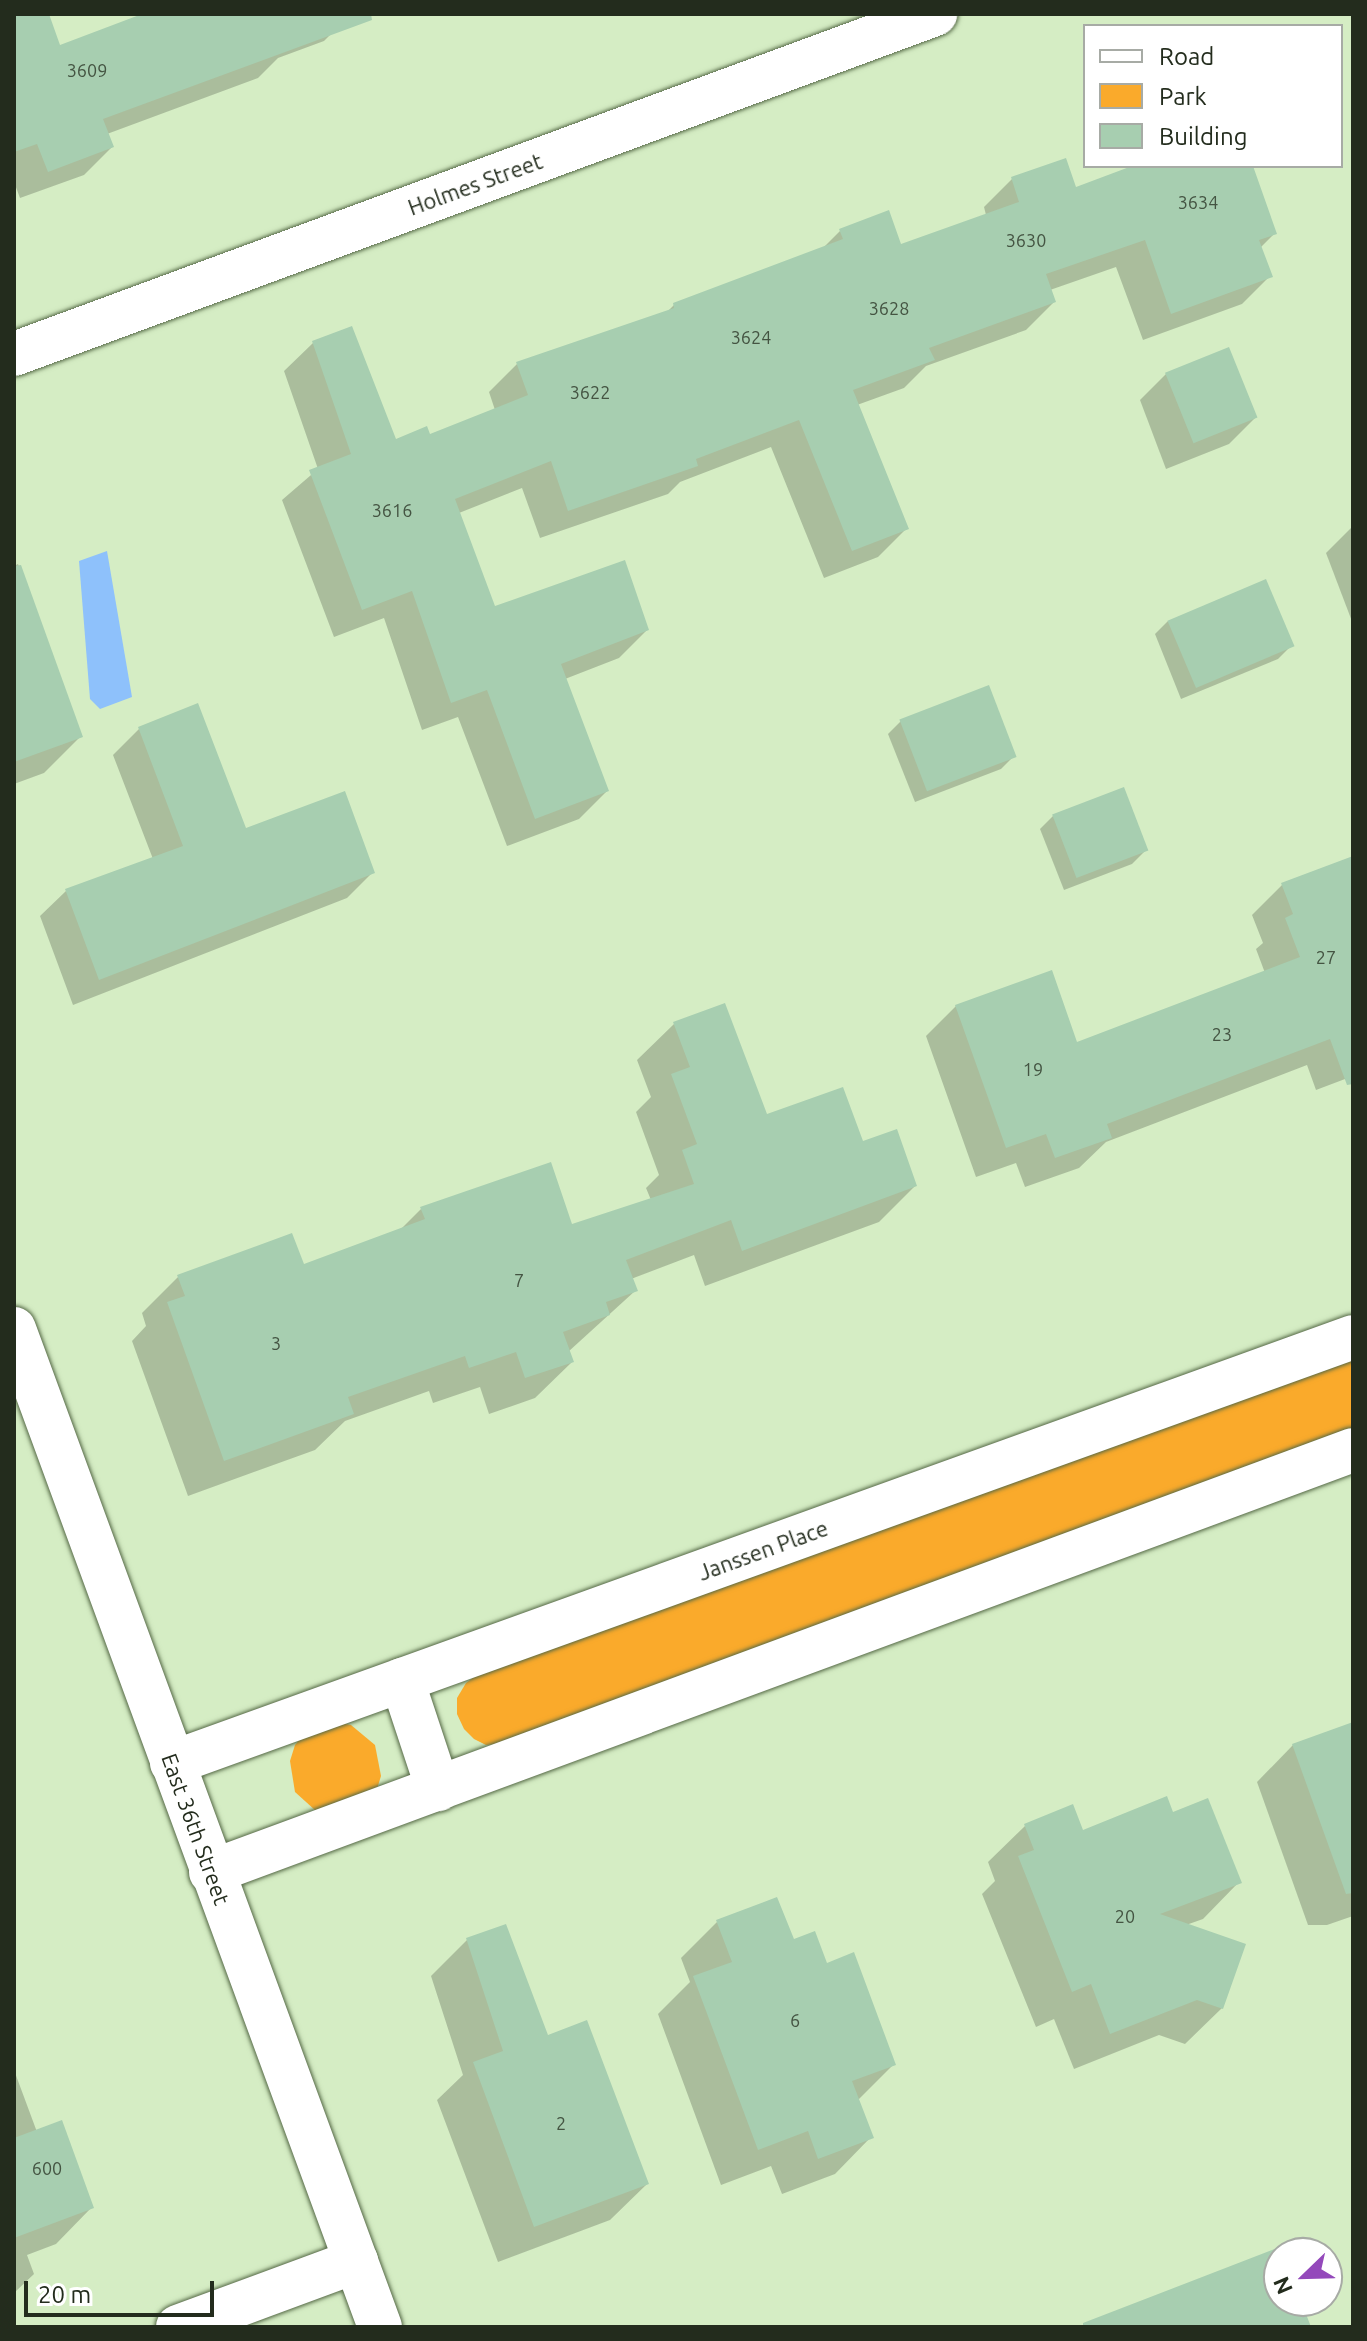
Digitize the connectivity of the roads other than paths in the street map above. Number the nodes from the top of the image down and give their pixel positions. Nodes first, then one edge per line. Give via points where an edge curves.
1 (935, 14) edge
2 (14, 354) edge
3 (1353, 1337) edge
4 (18, 1354) edge
5 (1353, 1450) edge
6 (402, 1680) junction
7 (172, 1763) junction
8 (438, 1789) junction
9 (211, 1872) junction
10 (356, 2261) junction
11 (178, 2327) edge
12 (380, 2327) edge

1 - 2 street, Holmes Street
3 - 6 street, Janssen Place
4 - 7 street, East 36th Street
5 - 8 street
6 - 7 street, Janssen Place
6 - 8 street
7 - 9 street, East 36th Street
8 - 9 street
9 - 10 street, East 36th Street
10 - 11 street
10 - 12 street, East 36th Street

